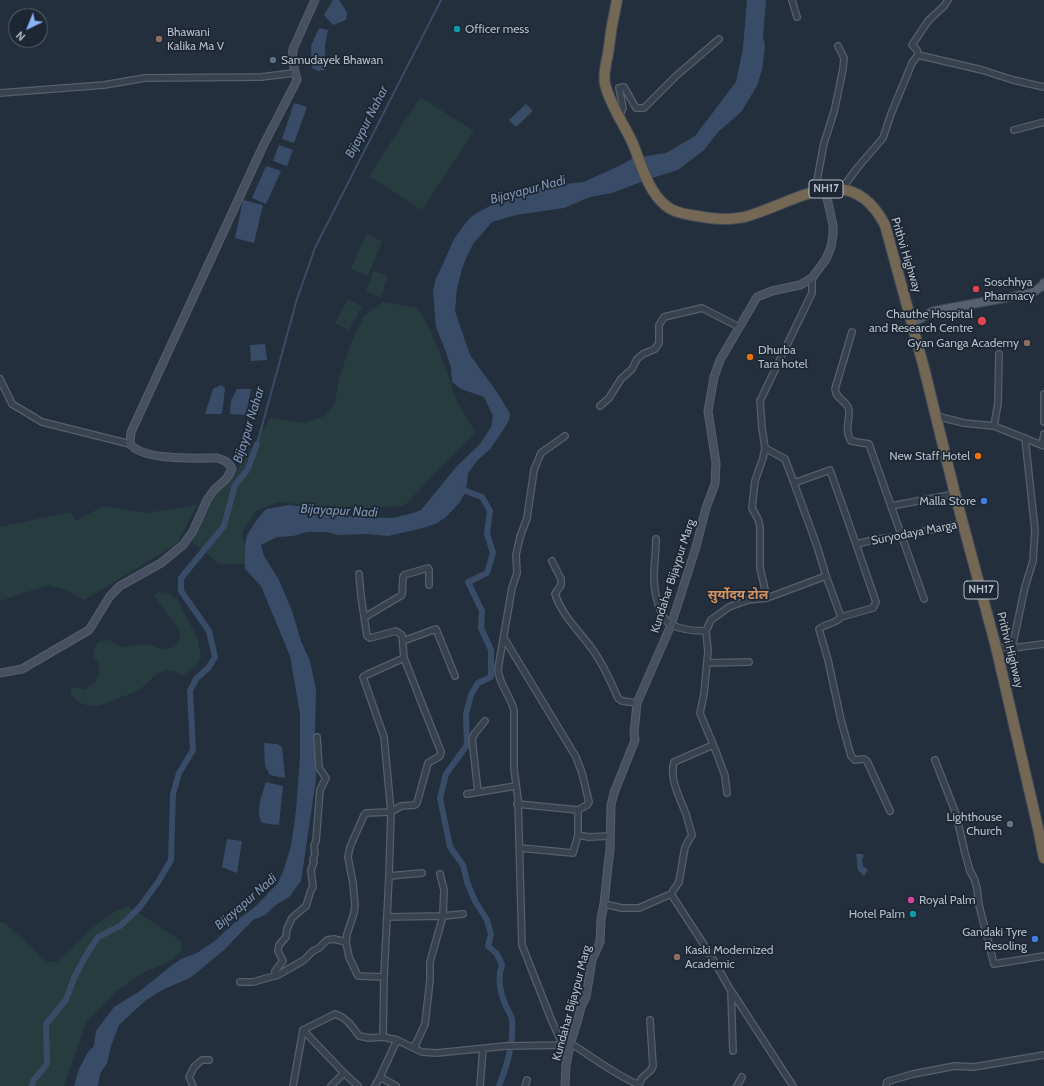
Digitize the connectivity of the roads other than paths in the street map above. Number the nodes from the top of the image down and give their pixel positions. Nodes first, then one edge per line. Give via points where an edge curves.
1 (314, 0) edge
2 (618, 0) edge
3 (792, 0) edge
4 (948, 0) edge
5 (797, 17) dead end
6 (719, 39) dead end
7 (838, 46) dead end
8 (918, 55) junction
9 (294, 73) junction
10 (1044, 87) edge
11 (0, 93) edge
12 (619, 117) junction
13 (1044, 122) edge
14 (1014, 130) dead end
15 (820, 190) junction
16 (841, 190) junction
17 (812, 278) junction
18 (1043, 286) edge
19 (912, 323) junction
20 (739, 327) junction
21 (852, 332) dead end
22 (999, 354) dead end
23 (0, 379) edge
24 (1044, 394) edge
25 (600, 406) dead end
26 (936, 416) junction
27 (1044, 422) edge
28 (994, 426) junction
29 (1044, 434) edge
30 (564, 436) dead end
31 (1025, 438) junction
32 (130, 444) junction
33 (1043, 446) edge
34 (765, 448) junction
35 (794, 482) junction
36 (955, 494) junction
37 (891, 506) junction
38 (964, 523) junction
39 (902, 536) junction
40 (656, 540) dead end
41 (856, 544) junction
42 (552, 561) dead end
43 (359, 574) dead end
44 (826, 576) junction
45 (430, 585) dead end
46 (402, 595) junction
47 (767, 598) junction
48 (924, 599) dead end
49 (402, 603) dead end
50 (364, 617) junction
51 (841, 617) junction
52 (671, 625) junction
53 (706, 631) junction
54 (504, 638) junction
55 (403, 641) junction
56 (1044, 644) edge
57 (996, 647) junction
58 (1012, 648) junction
59 (404, 658) junction
60 (707, 662) junction
61 (749, 662) dead end
62 (0, 673) edge
63 (454, 676) dead end
64 (637, 703) junction
65 (485, 721) dead end
66 (317, 737) dead end
67 (713, 745) junction
68 (935, 760) dead end
69 (516, 786) junction
70 (478, 792) junction
71 (727, 792) dead end
72 (467, 794) dead end
73 (517, 804) junction
74 (578, 810) junction
75 (890, 811) dead end
76 (391, 812) junction
77 (1041, 828) edge
78 (578, 835) junction
79 (610, 836) junction
80 (520, 848) junction
81 (1044, 858) edge
82 (422, 873) dead end
83 (440, 874) dead end
84 (389, 876) junction
85 (671, 894) junction
86 (604, 904) junction
87 (463, 914) dead end
88 (443, 916) junction
89 (387, 917) junction
90 (346, 942) junction
91 (1044, 956) edge
92 (275, 976) junction
93 (384, 976) junction
94 (240, 982) dead end
95 (731, 991) junction
96 (650, 1020) dead end
97 (303, 1030) junction
98 (383, 1037) junction
99 (397, 1040) junction
100 (570, 1045) junction
101 (414, 1048) junction
102 (483, 1049) junction
103 (733, 1051) dead end
104 (1044, 1055) edge
105 (209, 1060) dead end
106 (344, 1074) junction
107 (742, 1077) dead end
108 (380, 1078) junction
109 (527, 1080) dead end
110 (193, 1086) edge
111 (293, 1086) edge
112 (331, 1086) edge
113 (358, 1086) edge
114 (375, 1086) edge
115 (396, 1086) edge
116 (480, 1086) edge
117 (526, 1086) edge
118 (565, 1086) edge
119 (737, 1086) edge
120 (793, 1086) edge
121 (886, 1086) edge

1 - 9 main road via 293,49
2 - 12 highway, Prithvi Highway / NH17 via 606,61 605,82
3 - 5 street
4 - 8 street via 912,45
6 - 12 street via 644,108 636,108 624,87 619,88 623,108
7 - 15 street via 844,58 843,69 824,143
8 - 10 street
8 - 16 street via 912,63 883,138
9 - 11 street via 253,77 145,78 104,85
9 - 32 main road via 297,80 263,146 144,402 131,432
12 - 15 highway, Prithvi Highway / NH17 via 644,173 659,199 679,212 706,217 748,216
13 - 14 street
15 - 16 highway, Prithvi Highway / NH17
15 - 17 main road via 833,225 833,241 826,258
16 - 19 highway, Prithvi Highway / NH17 via 848,190 863,197 885,225
17 - 20 main road, Kundahar Bijaypur Marg via 800,285 757,297
17 - 34 street via 812,293 760,401
18 - 19 main road via 1032,293 934,311
19 - 26 highway, Prithvi Highway / NH17
20 - 25 street via 702,308 664,317 660,325 659,343 655,349 637,358 632,369
20 - 52 main road, Kundahar Bijaypur Marg via 720,360 714,377 708,411 716,463 715,484
21 - 37 street via 835,389 836,394 848,408 847,435 851,441 869,444
22 - 28 street via 998,403
23 - 32 street via 12,404 42,422
24 - 27 street
26 - 28 street via 964,423
26 - 36 highway, Prithvi Highway / NH17
28 - 31 street
29 - 33 street
30 - 54 street via 540,453 534,470 527,518 516,555 517,573
31 - 33 street
31 - 58 street via 1035,530 1034,553
32 - 62 main road via 140,452 155,456 217,458 228,463 232,470 207,500 193,532 183,545 161,563 120,586 110,596 89,630 22,669
34 - 35 street via 786,459
34 - 47 street via 755,481 752,508 760,526 760,568
35 - 41 street via 830,470
35 - 44 street
36 - 37 street
36 - 38 highway, Prithvi Highway / NH17
37 - 39 street
38 - 39 street, Suryodaya Marga
38 - 57 highway, Prithvi Highway / NH17
39 - 41 street, Suryodaya Marga
39 - 48 street
40 - 52 street via 654,578 659,607
41 - 51 street, Suryodaya Marga via 876,602 873,608
42 - 64 street via 561,579 561,585 555,594 567,619 605,668 618,698
43 - 50 street
44 - 47 street
44 - 51 street
45 - 46 street via 428,568 404,575
46 - 49 street
46 - 50 street
47 - 53 street via 748,600 729,607 711,620
50 - 55 street via 370,638 396,631 402,635
51 - 75 street, Suryodaya Marga via 819,629 841,720 851,756 854,760 867,761
52 - 53 street via 693,631
52 - 64 main road, Kundahar Bijaypur Marg
53 - 60 street
54 - 69 street via 498,678 514,710
54 - 74 street via 576,757 589,802
55 - 59 street
55 - 63 street via 436,629
56 - 58 street
57 - 58 street
57 - 77 highway, Prithvi Highway / NH17
59 - 76 street via 363,677 384,737
59 - 76 street via 441,754 428,763 417,803 401,806
60 - 61 street
60 - 67 street via 700,713
64 - 79 main road, Kundahar Bijaypur Marg via 635,740 614,793
65 - 70 street via 472,739
66 - 92 street via 319,768 326,778 320,790 315,854 311,870 313,887 306,906 292,918 286,937 279,944 278,952 283,960 275,971
67 - 71 street via 725,776
67 - 85 street via 674,762 674,782 692,835 685,847 679,882
68 - 91 street via 956,814 970,871 977,888 994,964
69 - 70 street
69 - 73 street
70 - 72 street
73 - 74 street
73 - 80 street
74 - 78 street
76 - 84 street
76 - 90 street via 366,813 350,847 348,857 355,906
77 - 81 highway, Prithvi Highway / NH17
78 - 79 street
78 - 80 street via 573,854
79 - 86 main road, Kundahar Bijaypur Marg
80 - 100 street via 522,945 560,1039
82 - 84 street
83 - 88 street via 444,890
84 - 89 street
85 - 86 street via 639,908
85 - 95 street
86 - 100 main road, Kundahar Bijaypur Marg via 600,942 590,968 586,997
87 - 88 street
88 - 89 street
88 - 101 street via 430,962 425,1024
89 - 93 street
90 - 92 street via 327,940 301,962
90 - 93 street via 349,958 358,976
92 - 94 street via 253,982
93 - 98 street
95 - 103 street
95 - 120 street
96 - 100 street via 653,1066 639,1084 627,1080
97 - 98 street via 335,1014 344,1017 359,1036
97 - 106 street
97 - 111 street
98 - 99 street
99 - 101 street
99 - 108 street
100 - 102 street
100 - 118 main road, Kundahar Bijaypur Marg
101 - 102 street via 422,1052 437,1053
102 - 116 street
104 - 121 street via 913,1074 890,1080
105 - 110 street via 202,1060 194,1067 189,1077
106 - 112 street
106 - 113 street
107 - 119 street
108 - 114 street
108 - 115 street
109 - 117 street

